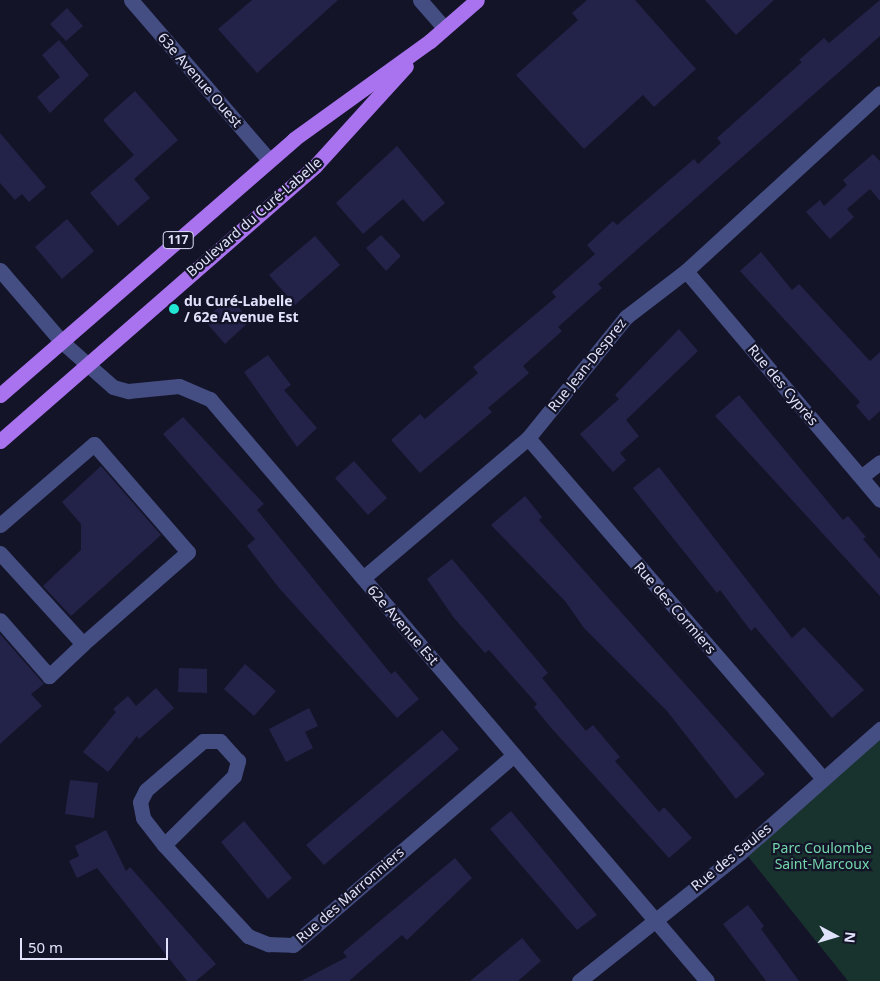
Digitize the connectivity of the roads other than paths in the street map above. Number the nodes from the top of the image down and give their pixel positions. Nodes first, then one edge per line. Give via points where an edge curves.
1 (131, 0) edge
2 (420, 0) edge
3 (477, 0) edge
4 (444, 28) junction
5 (430, 41) junction
6 (880, 93) edge
7 (269, 160) junction
8 (0, 270) edge
9 (686, 271) junction
10 (61, 341) junction
11 (86, 365) junction
12 (0, 395) edge
13 (528, 438) junction
14 (0, 441) edge
15 (880, 462) edge
16 (861, 477) junction
17 (880, 500) edge
18 (0, 526) edge
19 (0, 553) edge
20 (363, 578) junction
21 (0, 620) edge
22 (82, 644) junction
23 (880, 729) edge
24 (514, 755) junction
25 (822, 777) junction
26 (164, 845) junction
27 (655, 918) junction
28 (579, 981) edge
29 (707, 981) edge

1 - 7 street, 63e Avenue Ouest
2 - 4 street
3 - 4 main road, Boulevard du Curé-Labelle / 117
4 - 5 main road, Boulevard du Curé-Labelle / 117
5 - 7 main road, Boulevard du Curé-Labelle / 117
5 - 11 main road, Boulevard du Curé-Labelle / 117 via 314,166
6 - 9 street, Rue Jean-Desprez
7 - 10 main road, Boulevard du Curé-Labelle / 117
8 - 10 street, 62e Avenue Est
9 - 13 street, Rue Jean-Desprez via 626,317
9 - 16 street, Rue des Cyprès
10 - 11 street, 62e Avenue Est
10 - 12 main road, Boulevard du Curé-Labelle / 117
11 - 14 main road, Boulevard du Curé-Labelle / 117
11 - 20 street, 62e Avenue Est via 120,390 179,386 204,394
13 - 20 street, Rue Jean-Desprez
13 - 25 street, Rue des Cormiers
15 - 16 street
16 - 17 street, Rue des Cyprès
18 - 22 street via 94,444 188,552
19 - 22 street
20 - 24 street, 62e Avenue Est
21 - 22 street via 49,676
23 - 25 street, Rue des Saules
24 - 26 street, Rue des Marronniers via 293,945 268,944 248,936
24 - 27 street, 62e Avenue Est
25 - 27 street, Rue des Saules via 741,852
26 - 26 street, Rue des Marronniers via 234,776 238,761 220,741 203,741 146,790 140,802 143,818
27 - 28 street, Rue des Saules
27 - 29 street, 62e Avenue Est

